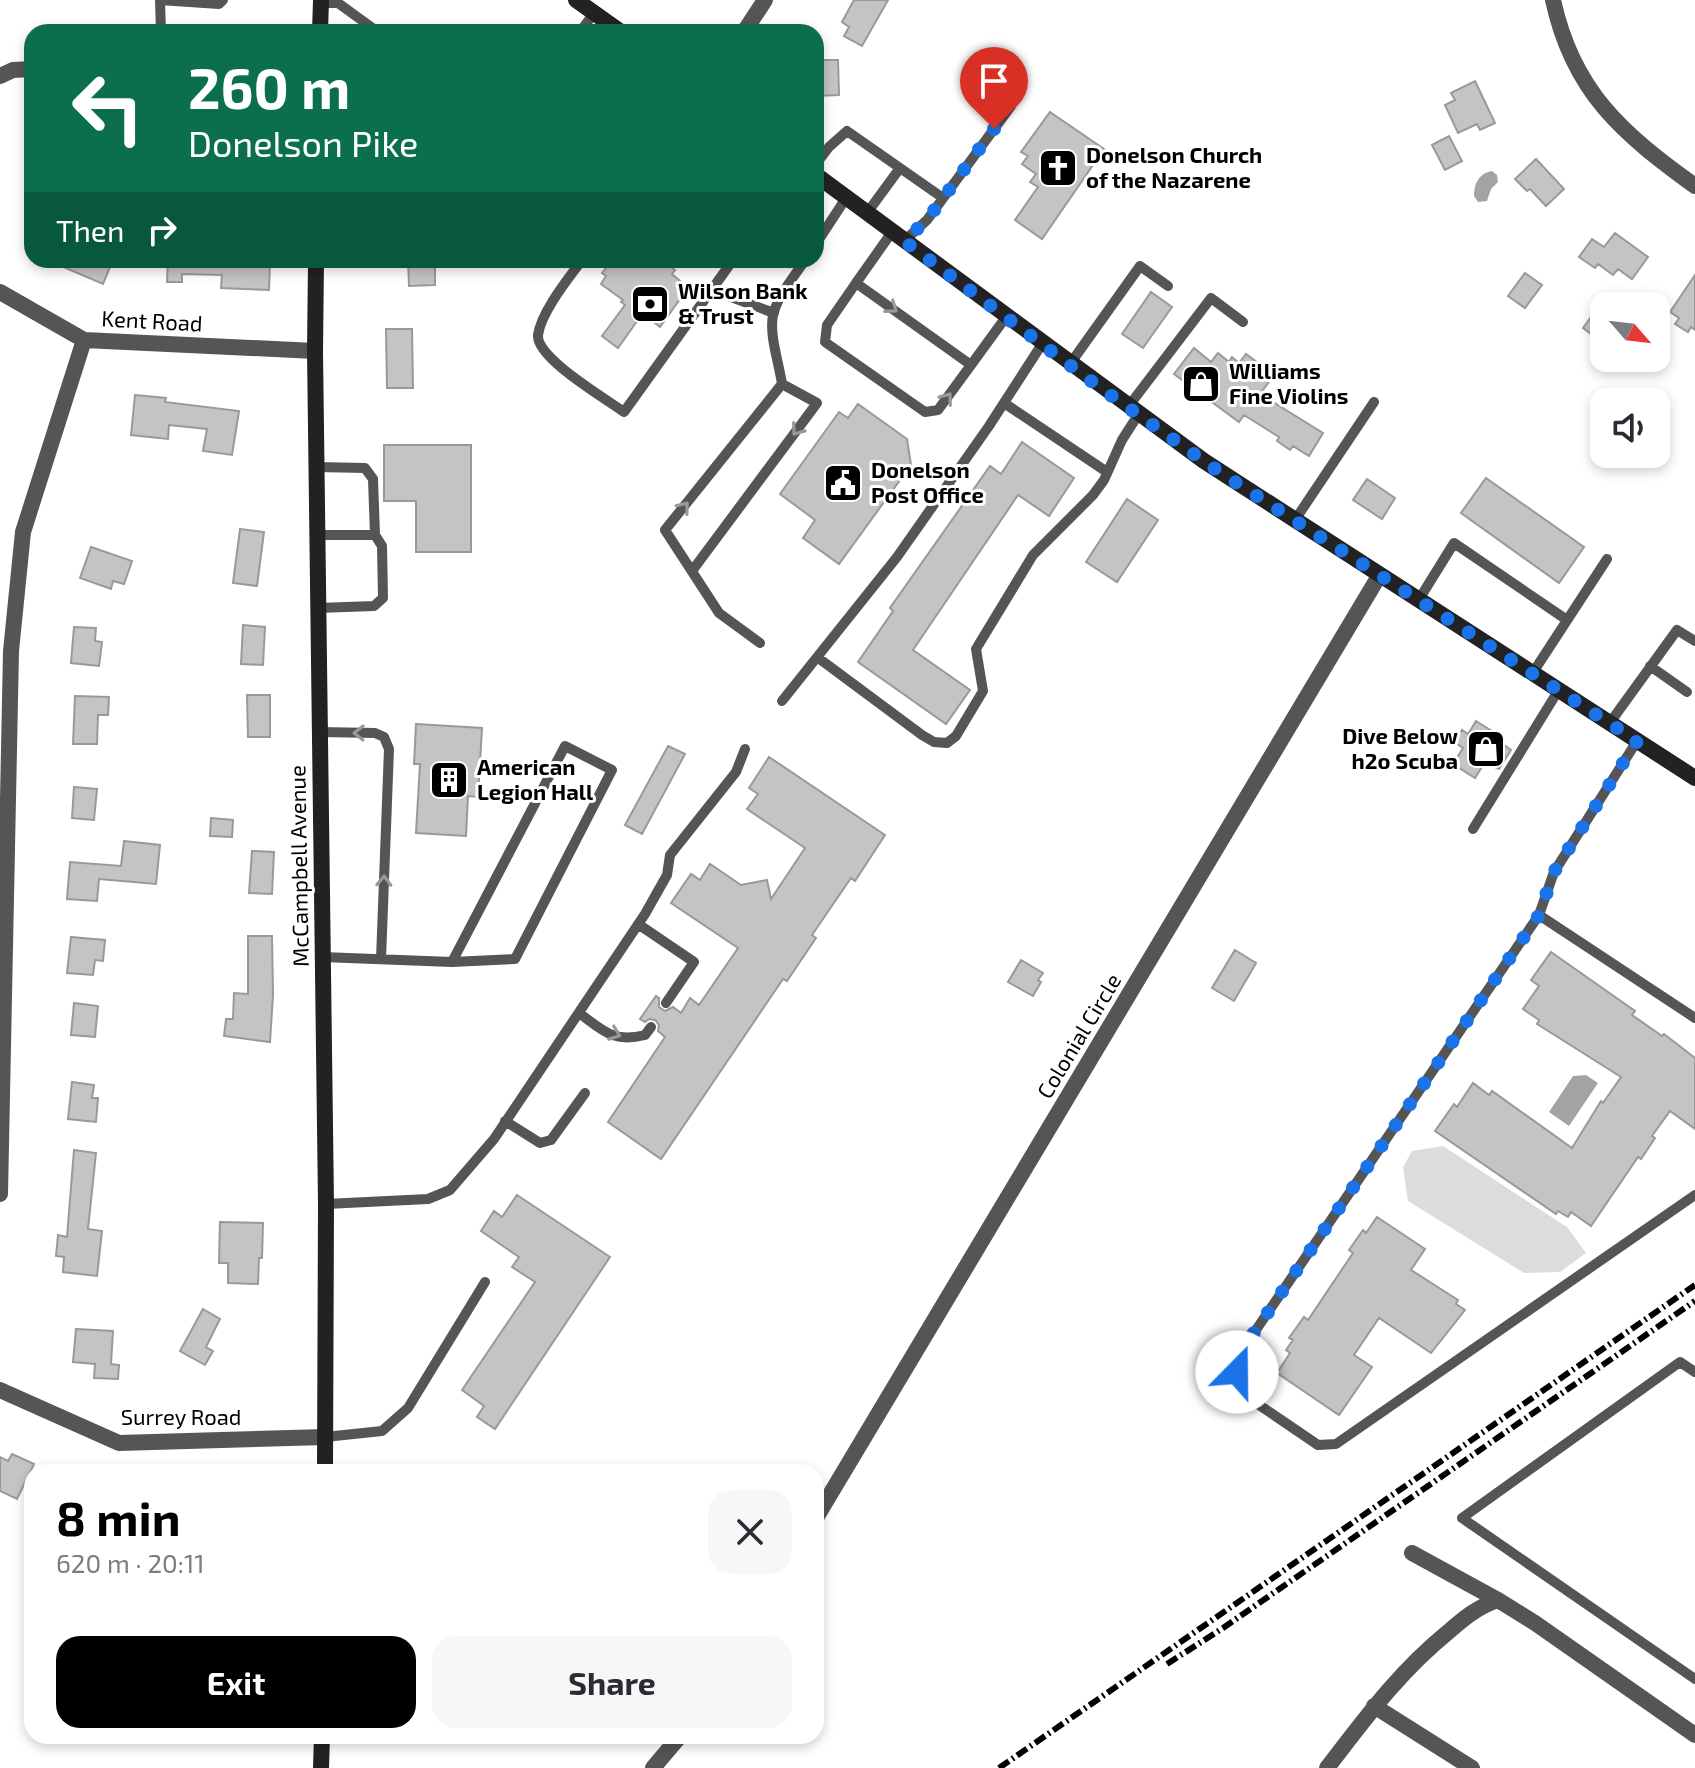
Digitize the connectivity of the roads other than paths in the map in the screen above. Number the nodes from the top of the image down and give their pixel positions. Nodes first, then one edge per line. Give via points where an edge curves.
1 (223, 0) edge
2 (576, 0) edge
3 (765, 0) edge
4 (1553, 0) edge
5 (321, 2) edge
6 (594, 13) junction
7 (161, 24) edge
8 (320, 24) edge
9 (367, 24) edge
10 (586, 24) edge
11 (610, 24) edge
12 (749, 24) edge
13 (24, 69) edge
14 (0, 76) edge
15 (1011, 106) dead end
16 (824, 154) edge
17 (900, 168) junction
18 (824, 181) edge
19 (1695, 186) edge
20 (846, 198) junction
21 (943, 198) junction
22 (867, 213) junction
23 (824, 232) edge
24 (898, 236) junction
25 (316, 268) edge
26 (576, 268) edge
27 (727, 268) edge
28 (800, 268) edge
29 (856, 283) junction
30 (1168, 286) dead end
31 (712, 290) junction
32 (0, 292) edge
33 (774, 313) junction
34 (1006, 317) junction
35 (1243, 322) dead end
36 (84, 340) junction
37 (1042, 344) junction
38 (315, 351) junction
39 (1070, 364) junction
40 (971, 365) junction
41 (782, 384) junction
42 (1374, 402) dead end
43 (1004, 403) junction
44 (1133, 411) junction
45 (316, 467) junction
46 (1107, 472) junction
47 (1295, 520) junction
48 (317, 535) junction
49 (375, 535) junction
50 (1607, 559) dead end
51 (692, 571) junction
52 (1379, 576) junction
53 (1418, 601) junction
54 (318, 608) junction
55 (1567, 620) junction
56 (1695, 641) edge
57 (760, 643) dead end
58 (817, 657) junction
59 (1650, 666) junction
60 (1532, 674) junction
61 (1558, 691) junction
62 (1687, 692) dead end
63 (782, 701) dead end
64 (1609, 724) junction
65 (320, 732) junction
66 (1637, 741) junction
67 (745, 749) dead end
68 (1695, 778) edge
69 (1473, 829) dead end
70 (1539, 915) junction
71 (638, 924) junction
72 (322, 957) junction
73 (381, 959) junction
74 (452, 962) junction
75 (666, 1003) dead end
76 (579, 1013) junction
77 (1695, 1018) edge
78 (651, 1027) dead end
79 (585, 1093) dead end
80 (505, 1121) junction
81 (0, 1194) edge
82 (1695, 1195) edge
83 (326, 1204) junction
84 (485, 1282) dead end
85 (1695, 1372) edge
86 (0, 1390) edge
87 (325, 1437) junction
88 (325, 1464) edge
89 (824, 1505) edge
90 (1412, 1553) dead end
91 (1498, 1600) junction
92 (1695, 1679) edge
93 (1374, 1706) junction
94 (1695, 1735) edge
95 (322, 1744) edge
96 (673, 1744) edge
97 (321, 1768) edge
98 (653, 1768) edge
99 (1327, 1768) edge
100 (1472, 1768) edge

1 - 7 lane via 160,0
2 - 6 street
3 - 12 street
4 - 19 street via 1563,37 1591,92 1641,146
5 - 8 street
5 - 9 lane via 338,3
6 - 10 lane
6 - 11 street
13 - 14 street
15 - 21 lane
16 - 17 lane via 847,131
17 - 21 lane
17 - 22 lane
18 - 20 street
20 - 22 street
20 - 23 lane
21 - 24 lane via 927,220
22 - 24 street
24 - 29 lane
24 - 34 street
25 - 38 street, McCampbell Avenue
26 - 31 lane via 541,325 541,350 624,412
27 - 31 lane
28 - 33 lane
29 -> 40 lane
29 -> 40 lane via 827,325 825,342 925,412 938,410
30 - 39 lane via 1140,266
31 - 33 lane
32 - 36 street, Kent Road
33 - 41 lane
34 - 37 street
34 - 40 lane
35 - 44 lane via 1211,298
36 - 38 street, Kent Road
36 - 81 street via 23,532 11,651
37 - 39 street
37 - 43 lane
38 - 45 street, McCampbell Avenue
39 - 44 street
51 -> 41 lane via 665,530
41 -> 51 lane via 817,403
42 - 47 lane
43 - 46 lane
43 - 58 lane via 897,557
44 - 46 lane
44 - 47 street
45 - 48 street, McCampbell Avenue
45 - 49 lane via 365,468 373,479
46 - 58 lane via 1093,495 1033,555 976,649 983,691 947,743 922,735
47 - 52 street
48 - 49 lane
48 - 54 street, McCampbell Avenue
49 - 54 lane via 382,546 383,598 374,606
50 - 55 lane
51 - 57 lane via 719,613
52 - 53 street
52 - 89 street, Colonial Circle
53 - 55 lane via 1454,543
53 - 60 street
54 - 65 street, McCampbell Avenue
55 - 60 lane
56 - 59 lane via 1677,630
58 - 63 lane
59 - 62 lane
59 - 64 lane
60 - 61 street
61 - 64 street
61 - 69 lane
64 - 66 street
65 - 72 street, McCampbell Avenue
73 -> 65 lane via 389,749 384,737 375,733
66 - 68 street
66 - 70 lane via 1554,872
67 - 71 lane via 736,772 670,855 667,875
70 - 77 lane
70 - 82 lane via 1243,1349 1237,1372 1243,1394 1318,1445 1336,1444
71 - 75 lane via 694,962
71 - 76 lane
72 - 73 lane
72 - 83 street, McCampbell Avenue
73 - 74 lane
74 - 74 lane via 515,959 612,770 565,746
76 -> 78 lane via 614,1038 645,1035
76 - 80 lane
79 - 80 lane via 551,1140 540,1143
80 - 83 lane via 450,1190 428,1199
83 - 87 street, McCampbell Avenue
84 - 87 lane via 408,1408 382,1431
85 - 92 lane via 1680,1362 1462,1518
86 - 87 street, Surrey Road via 119,1443
87 - 88 street, McCampbell Avenue
90 - 91 street
91 - 93 street via 1479,1607 1434,1644
91 - 94 street
93 - 99 street
93 - 100 street
95 - 97 street
96 - 98 street

